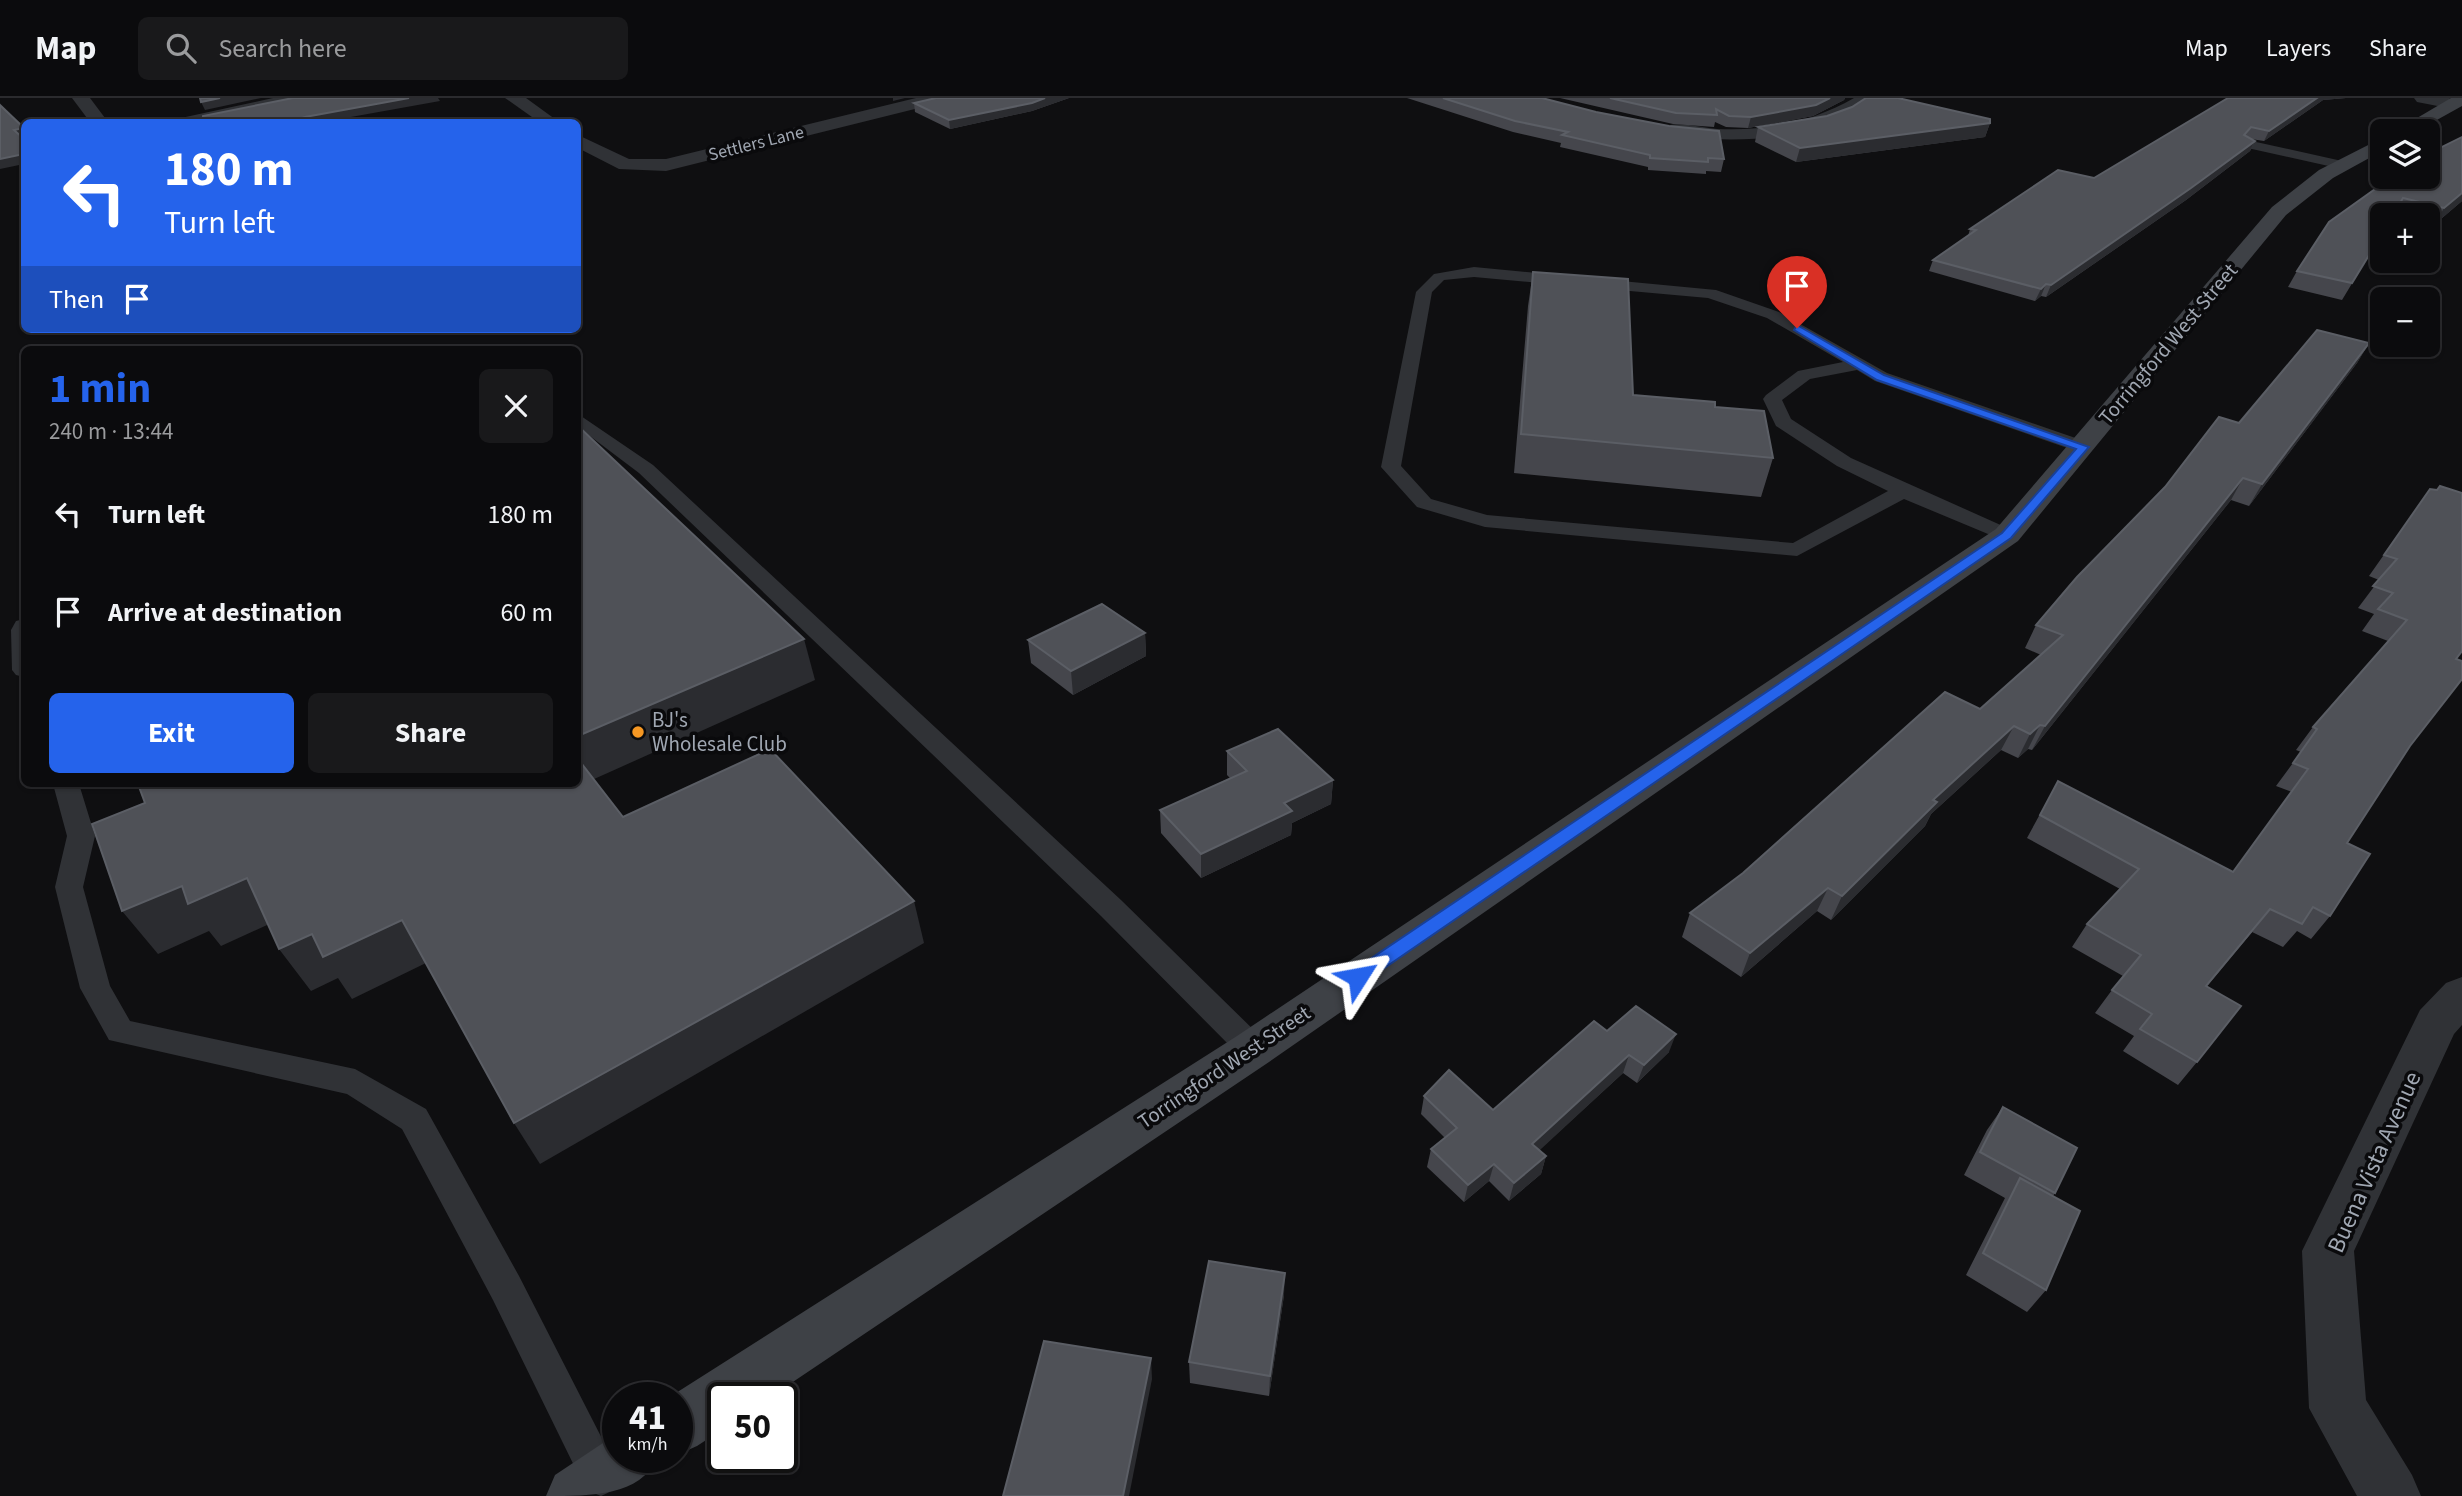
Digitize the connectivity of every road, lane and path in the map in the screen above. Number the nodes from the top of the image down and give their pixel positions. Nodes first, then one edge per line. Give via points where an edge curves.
1 (81, 98) edge
2 (296, 98) edge
3 (514, 98) edge
4 (937, 98) edge
5 (1867, 98) edge
6 (2423, 98) edge
7 (2458, 102) edge
8 (97, 119) edge
9 (201, 119) edge
10 (546, 119) edge
11 (2426, 119) edge
12 (1650, 128) edge
13 (581, 142) edge
14 (2246, 144) edge
15 (2370, 151) edge
16 (2342, 166) junction
17 (1857, 365) junction
18 (581, 421) edge
19 (2083, 447) junction
20 (1903, 491) junction
21 (2007, 535) junction
22 (67, 787) edge
23 (2462, 995) edge
24 (1253, 1049) junction
25 (693, 1416) edge
26 (606, 1482) edge
27 (2391, 1496) edge

1 - 8 street
2 - 9 street
3 - 10 street
4 - 13 street, Settlers Lane via 666,165 626,165
5 - 12 street via 1820,123 1777,133 1730,136
6 - 7 street
7 - 11 main road
14 - 16 lane
15 - 16 main road, Torringford West Street
16 - 19 main road, Torringford West Street via 2302,190 2279,211
17 - 19 lane
17 - 20 lane via 1804,375 1772,399 1783,422 1844,462
17 - 20 lane via 1773,316 1710,293 1506,274 1440,275 1424,292 1391,467 1424,503 1485,521 1797,551
18 - 24 lane via 646,469 1111,908
19 - 21 main road, Torringford West Street
20 - 21 lane
21 - 24 main road, Torringford West Street
22 - 26 lane via 81,836 69,887 95,988 120,1031 355,1082 414,1119
23 - 27 street, Buena Vista Avenue via 2437,1023 2329,1251 2338,1408
24 - 25 main road, Torringford West Street

